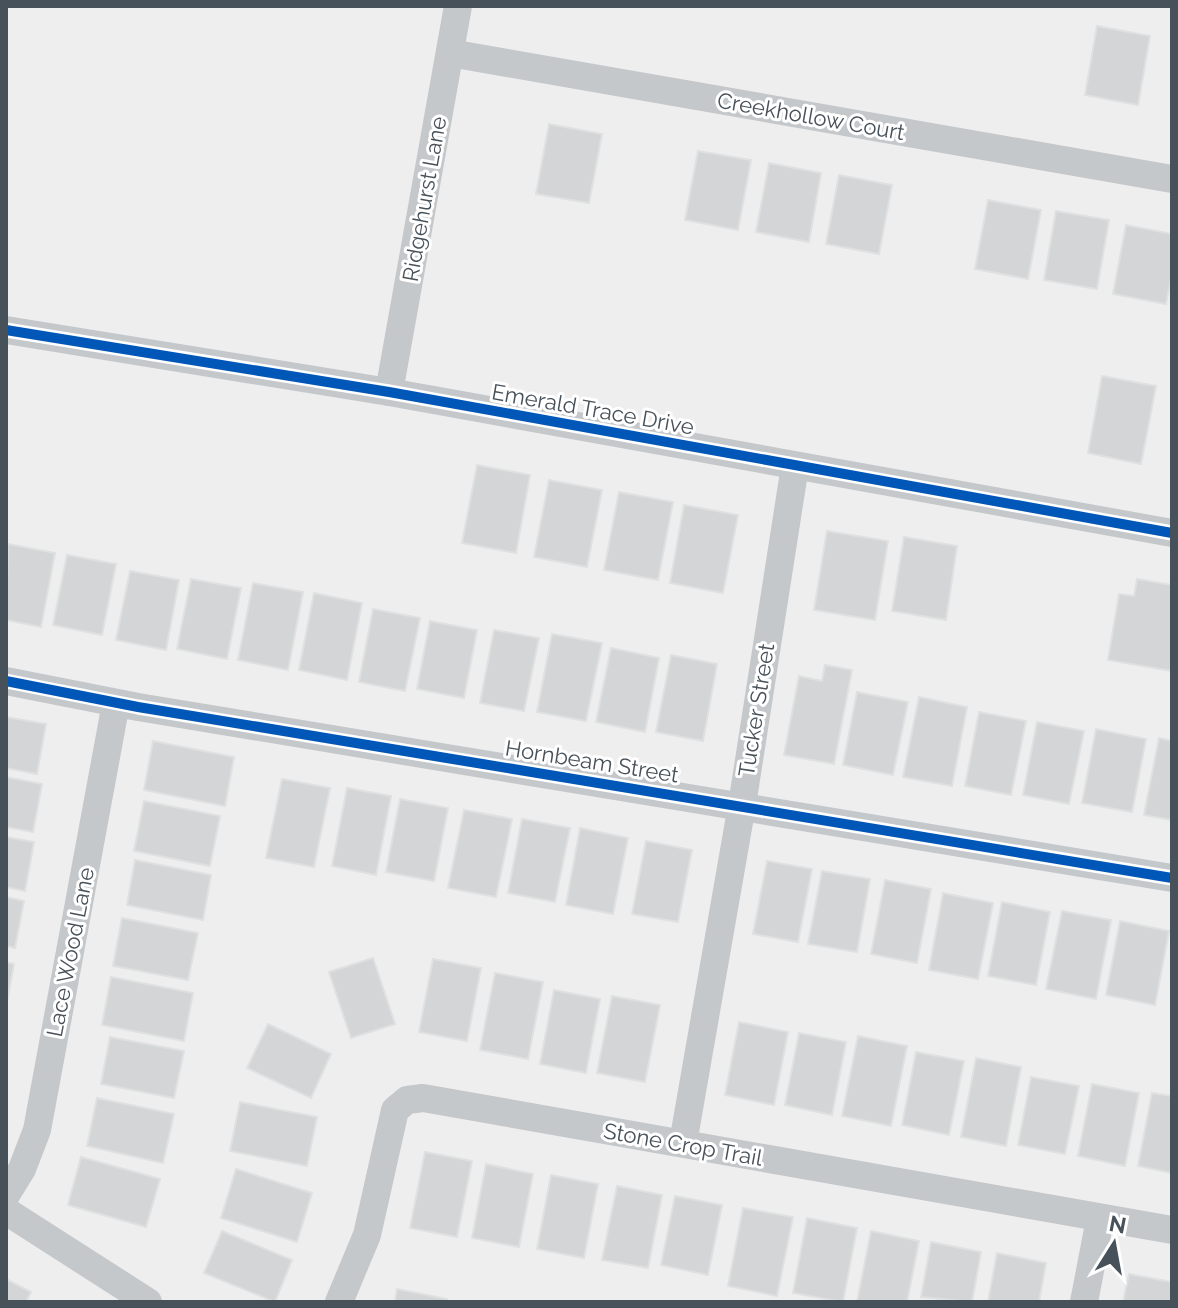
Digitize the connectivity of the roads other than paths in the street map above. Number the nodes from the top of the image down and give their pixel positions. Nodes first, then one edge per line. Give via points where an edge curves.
1 (458, 6) edge
2 (450, 53) junction
3 (1172, 179) edge
4 (6, 330) edge
5 (389, 392) junction
6 (795, 466) junction
7 (1172, 533) edge
8 (6, 681) edge
9 (116, 703) junction
10 (742, 805) junction
11 (1172, 878) edge
12 (683, 1143) junction
13 (6, 1195) edge
14 (6, 1211) edge
15 (1100, 1219) junction
16 (1172, 1230) edge
17 (148, 1302) edge
18 (339, 1302) edge
19 (1084, 1302) edge

1 - 2 street, Ridgehurst Lane
2 - 3 street, Creekhollow Court
2 - 5 street, Ridgehurst Lane
4 - 5 street, Emerald Trace Drive
5 - 6 street, Emerald Trace Drive
6 - 7 street, Emerald Trace Drive
6 - 10 street, Tucker Street
8 - 9 street, Hornbeam Street
9 - 10 street, Hornbeam Street
9 - 13 street, Lace Wood Lane via 37,1130
10 - 11 street, Hornbeam Street
10 - 12 street, Tucker Street
12 - 15 street, Stone Crop Trail
12 - 18 street, Stone Crop Trail via 423,1098 407,1100 389,1124 367,1235
14 - 17 street
15 - 16 street, Stone Crop Trail
15 - 19 street

